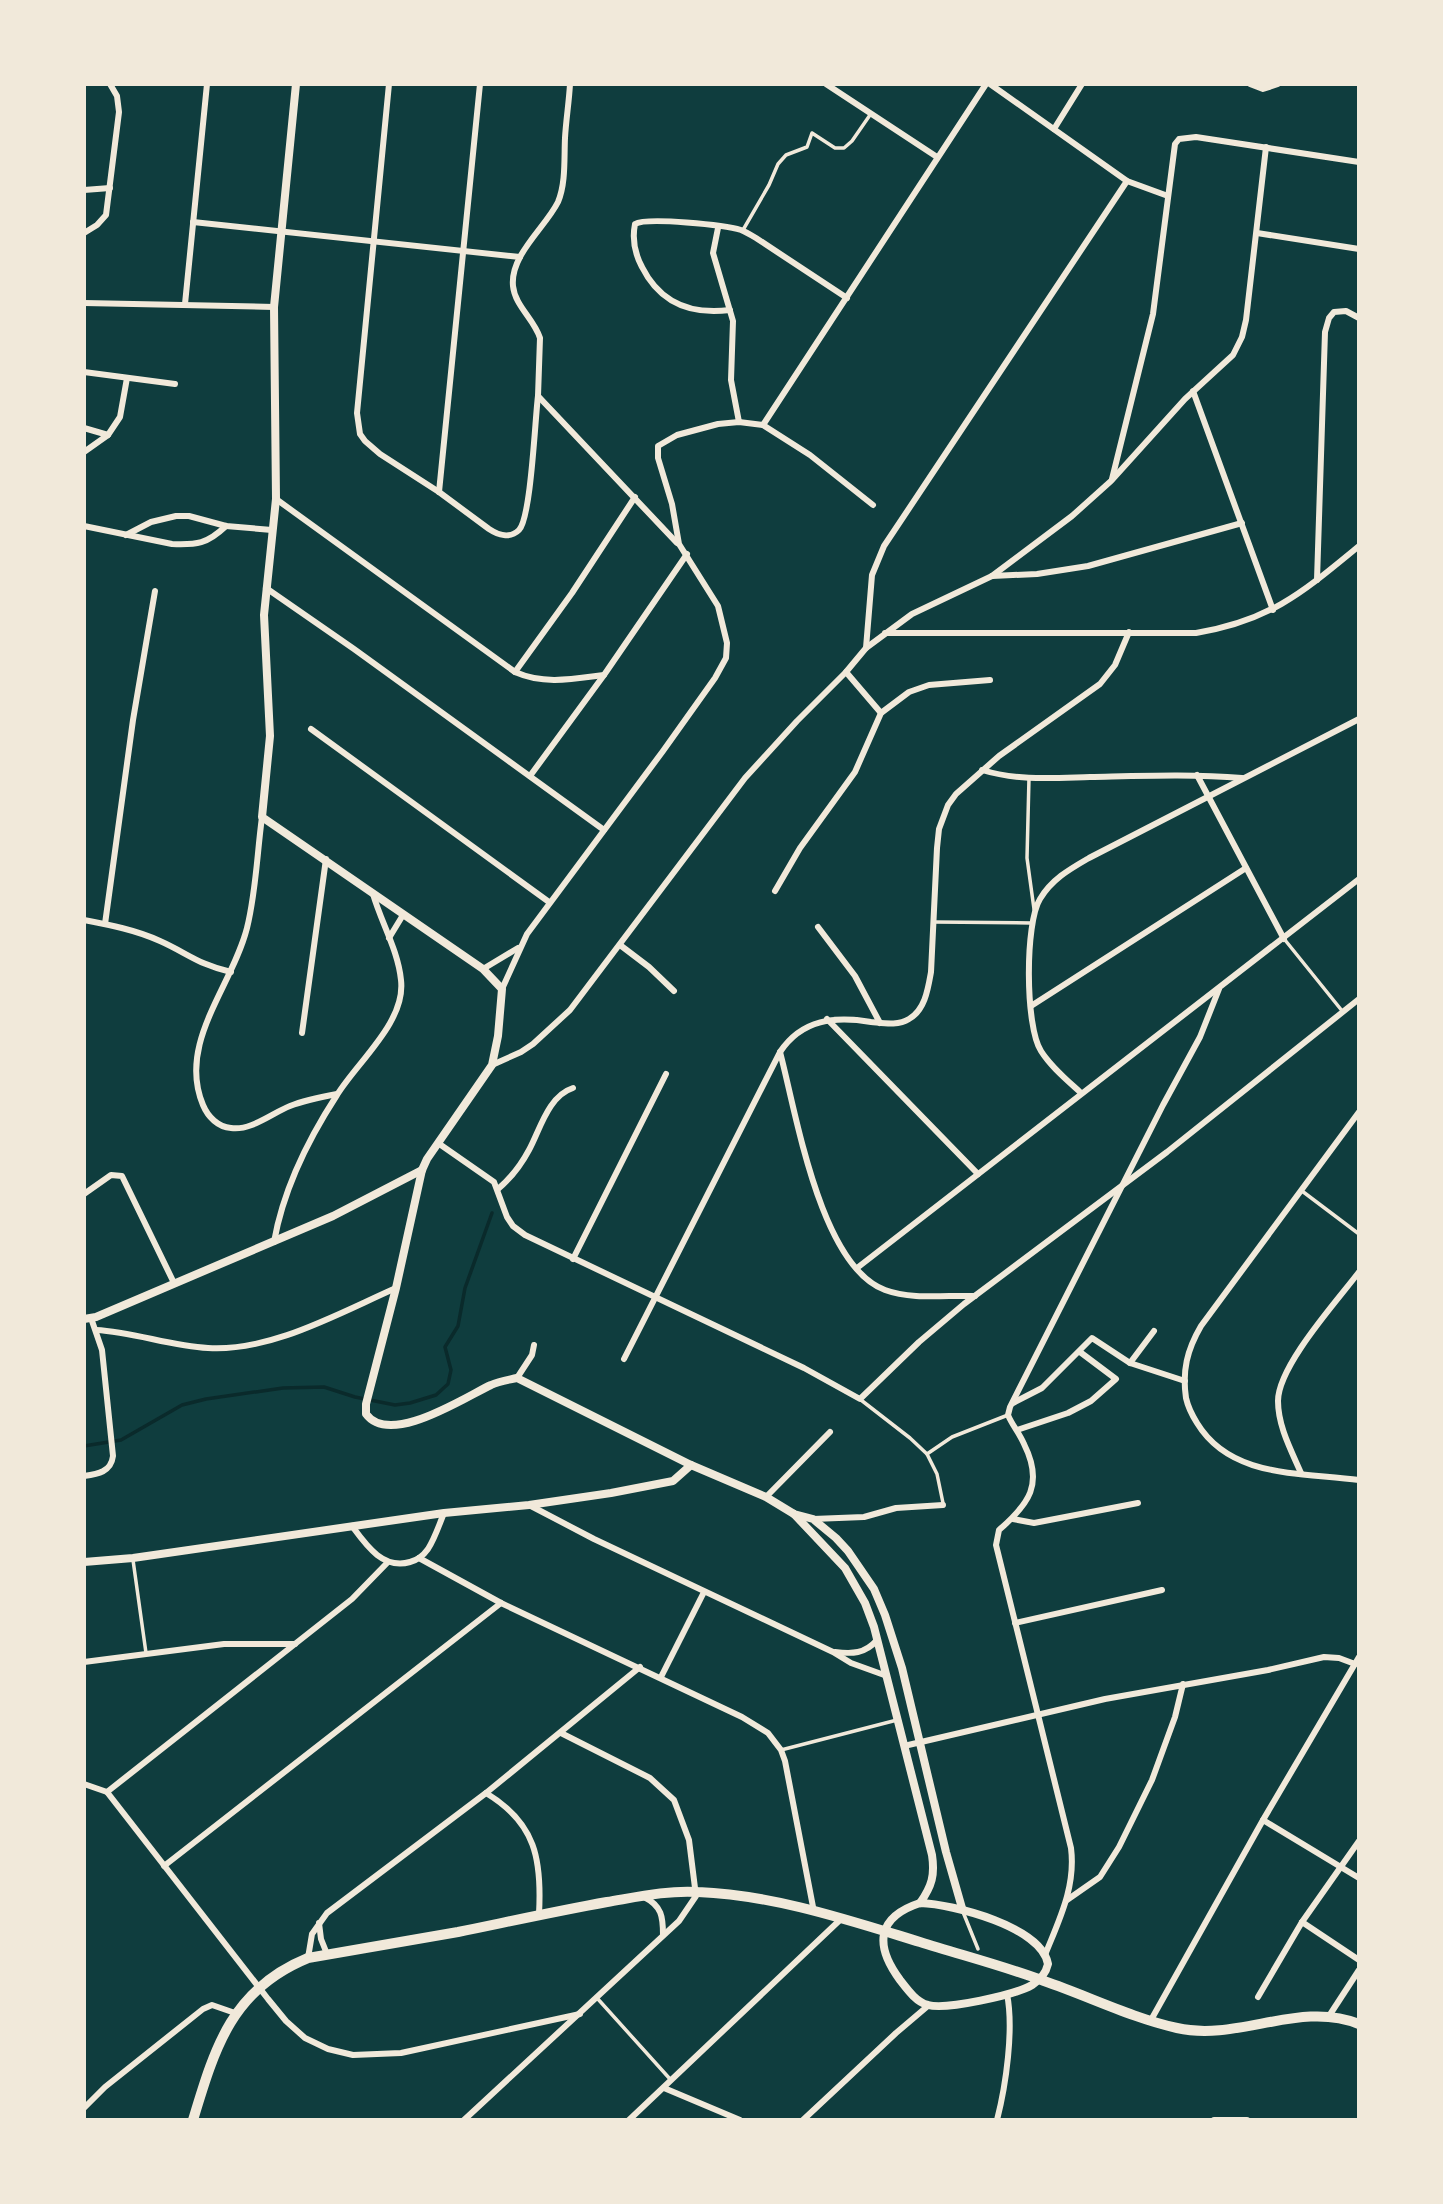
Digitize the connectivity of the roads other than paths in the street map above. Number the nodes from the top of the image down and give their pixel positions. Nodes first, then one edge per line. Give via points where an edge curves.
1 (110, 84) edge
2 (207, 84) edge
3 (296, 84) edge
4 (388, 84) edge
5 (480, 84) edge
6 (570, 84) edge
7 (826, 84) edge
8 (988, 84) edge
9 (1082, 84) edge
10 (1250, 84) edge
11 (1277, 85) edge
12 (871, 113) junction
13 (1054, 129) junction
14 (1266, 147) junction
15 (937, 157) junction
16 (1359, 162) edge
17 (1127, 181) junction
18 (110, 188) junction
19 (84, 190) edge
20 (1168, 196) junction
21 (193, 222) junction
22 (718, 228) junction
23 (280, 231) junction
24 (742, 231) junction
25 (84, 233) edge
26 (1257, 233) junction
27 (374, 241) junction
28 (1359, 249) edge
29 (462, 250) junction
30 (520, 257) junction
31 (847, 298) junction
32 (84, 303) edge
33 (185, 304) junction
34 (274, 307) junction
35 (730, 310) junction
36 (1359, 318) edge
37 (84, 372) edge
38 (127, 378) junction
39 (175, 384) dead end
40 (1194, 391) junction
41 (538, 396) junction
42 (739, 422) junction
43 (763, 425) junction
44 (84, 428) edge
45 (108, 435) junction
46 (84, 452) edge
47 (1111, 481) junction
48 (439, 492) junction
49 (635, 498) junction
50 (276, 499) junction
51 (873, 505) dead end
52 (1242, 523) junction
53 (84, 526) edge
54 (226, 526) junction
55 (272, 530) junction
56 (125, 535) junction
57 (679, 544) junction
58 (1359, 546) edge
59 (687, 554) junction
60 (992, 576) junction
61 (1317, 580) junction
62 (266, 589) junction
63 (155, 591) dead end
64 (1273, 610) junction
65 (1129, 632) junction
66 (886, 633) junction
67 (866, 648) junction
68 (515, 672) junction
69 (846, 672) junction
70 (604, 675) junction
71 (990, 680) dead end
72 (881, 713) junction
73 (1359, 719) edge
74 (311, 729) dead end
75 (982, 770) junction
76 (1197, 775) junction
77 (530, 776) junction
78 (1244, 778) junction
79 (1029, 779) junction
80 (1208, 797) junction
81 (262, 817) junction
82 (604, 830) junction
83 (326, 859) junction
84 (1246, 868) junction
85 (1359, 879) edge
86 (775, 891) dead end
87 (373, 893) junction
88 (550, 902) junction
89 (1034, 910) junction
90 (402, 915) junction
91 (84, 920) edge
92 (934, 922) junction
93 (1031, 923) junction
94 (105, 924) junction
95 (818, 927) dead end
96 (389, 938) junction
97 (1284, 939) junction
98 (620, 945) junction
99 (519, 947) junction
100 (483, 969) junction
101 (231, 972) junction
102 (502, 989) junction
103 (1219, 989) junction
104 (674, 991) dead end
105 (1359, 999) edge
106 (1031, 1006) junction
107 (1343, 1012) junction
108 (827, 1019) junction
109 (880, 1023) junction
110 (302, 1032) dead end
111 (780, 1052) junction
112 (492, 1065) junction
113 (666, 1074) dead end
114 (573, 1088) dead end
115 (1082, 1093) junction
116 (337, 1094) junction
117 (1359, 1112) edge
118 (438, 1143) junction
119 (422, 1170) junction
120 (978, 1174) junction
121 (1125, 1183) junction
122 (498, 1189) junction
123 (1301, 1190) junction
124 (84, 1194) edge
125 (1359, 1234) edge
126 (274, 1242) junction
127 (573, 1259) junction
128 (856, 1268) junction
129 (1359, 1272) edge
130 (174, 1283) junction
131 (396, 1288) junction
132 (975, 1296) junction
133 (656, 1298) junction
134 (87, 1318) edge
135 (96, 1329) junction
136 (1154, 1331) dead end
137 (534, 1345) dead end
138 (1080, 1352) junction
139 (624, 1359) dead end
140 (1130, 1363) junction
141 (517, 1378) junction
142 (1185, 1381) junction
143 (860, 1399) junction
144 (1012, 1404) junction
145 (1008, 1415) junction
146 (1017, 1430) junction
147 (830, 1432) dead end
148 (927, 1454) junction
149 (691, 1465) junction
150 (1301, 1473) junction
151 (84, 1476) edge
152 (1359, 1480) edge
153 (766, 1497) junction
154 (1138, 1503) dead end
155 (529, 1505) junction
156 (943, 1505) joint
157 (444, 1513) junction
158 (794, 1514) junction
159 (813, 1519) junction
160 (1013, 1519) junction
161 (352, 1526) junction
162 (133, 1558) junction
163 (419, 1558) junction
164 (84, 1562) edge
165 (388, 1562) junction
166 (1162, 1590) dead end
167 (704, 1592) junction
168 (501, 1603) junction
169 (1015, 1623) junction
170 (877, 1640) junction
171 (295, 1644) junction
172 (833, 1652) junction
173 (147, 1655) junction
174 (1359, 1657) edge
175 (84, 1662) edge
176 (1354, 1664) junction
177 (640, 1667) junction
178 (888, 1676) junction
179 (661, 1677) junction
180 (1183, 1684) junction
181 (1037, 1713) junction
182 (897, 1720) junction
183 (561, 1733) junction
184 (920, 1741) junction
185 (904, 1746) junction
186 (781, 1750) junction
187 (84, 1784) edge
188 (107, 1792) junction
189 (486, 1793) junction
190 (1263, 1820) junction
191 (1359, 1841) edge
192 (946, 1852) junction
193 (932, 1855) junction
194 (164, 1866) junction
195 (1341, 1867) junction
196 (1359, 1878) edge
197 (696, 1891) junction
198 (643, 1896) junction
199 (1067, 1900) junction
200 (920, 1903) junction
201 (962, 1908) junction
202 (814, 1912) junction
203 (539, 1914) junction
204 (841, 1919) junction
205 (319, 1922) junction
206 (1302, 1922) junction
207 (883, 1931) junction
208 (663, 1935) junction
209 (978, 1949) dead end
210 (327, 1954) junction
211 (1045, 1955) junction
212 (308, 1958) junction
213 (1359, 1960) edge
214 (1359, 1970) edge
215 (1040, 1979) junction
216 (259, 1987) junction
217 (1007, 1994) junction
218 (1258, 1997) dead end
219 (597, 1998) junction
220 (929, 2005) junction
221 (235, 2013) junction
222 (580, 2014) junction
223 (1329, 2016) junction
224 (1151, 2020) junction
225 (1359, 2024) edge
226 (671, 2081) junction
227 (664, 2088) junction
228 (84, 2108) edge
229 (193, 2120) edge
230 (464, 2120) edge
231 (629, 2120) edge
232 (740, 2120) edge
233 (803, 2120) edge
234 (997, 2120) edge
235 (1214, 2120) edge
236 (1247, 2120) edge

1 - 18 street via 120,112
2 - 21 street
3 - 23 street
4 - 27 street
5 - 29 street
6 - 30 street via 559,200
7 - 12 street
8 - 13 street
8 - 15 street
9 - 13 street
10 - 11 street via 1263,89
12 - 15 street
12 - 24 lane via 844,148 835,148 813,132 807,147 786,155
13 - 17 street
14 - 16 street
14 - 20 street via 1196,137 1179,139 1173,151
14 - 26 street
15 - 31 street
17 - 20 street
17 - 67 street via 884,547 872,575
18 - 19 street
18 - 25 street via 106,215
20 - 47 street via 1153,314
21 - 23 street
21 - 33 street
22 - 24 street
22 - 35 street via 713,253
22 - 35 street via 641,221 635,224 634,239 648,279 664,297 694,309
23 - 27 street
23 - 34 street
24 - 31 street
26 - 28 street
26 - 40 street via 1238,347
27 - 29 street
27 - 48 street via 357,413 360,434
29 - 30 street
29 - 48 street
30 - 41 street via 513,284 540,338
31 - 43 street
32 - 33 street
33 - 34 street
34 - 50 street
35 - 42 street via 734,327 731,380
36 - 61 street via 1346,311 1334,312 1325,332
37 - 38 street
38 - 39 street
38 - 45 street via 120,417
40 - 47 street
40 - 52 street
41 - 48 street via 529,507 520,529 496,534
41 - 49 street
42 - 43 street
42 - 57 street via 697,429 658,446
43 - 51 street
44 - 45 street
45 - 46 street
47 - 60 street
49 - 57 street
49 - 68 street
50 - 55 street
50 - 68 street
52 - 60 street via 1088,566
52 - 64 street
53 - 56 street
54 - 55 street
54 - 56 street via 176,516
54 - 56 street via 203,543 172,544
55 - 62 street
57 - 59 street
58 - 61 street
59 - 70 street
59 - 82 street via 718,606 726,658
60 - 66 street via 912,614
61 - 64 street
62 - 77 street
62 - 81 street via 270,736
63 - 94 street
64 - 65 street via 1196,633
65 - 66 street
65 - 75 street via 1115,665 1100,684
66 - 67 street
67 - 69 street
68 - 70 street via 542,680
69 - 72 street
69 - 98 street via 745,778
70 - 77 street
71 - 72 street via 929,685 909,692
72 - 86 street via 855,772
73 - 78 street
74 - 88 street
75 - 79 street
75 - 92 street via 943,814
76 - 78 street
76 - 79 street
76 - 80 street
77 - 82 street
78 - 80 street
79 - 89 lane via 1027,866
80 - 84 street
80 - 89 street via 1067,870
81 - 83 street
81 - 101 street via 247,928
82 - 88 street
83 - 87 street
83 - 110 street
84 - 97 street
84 - 106 street
85 - 97 street
87 - 90 street
87 - 96 street
88 - 99 street
89 - 93 street
90 - 96 street
90 - 100 street
91 - 94 street
92 - 93 lane
92 - 109 street via 931,972 922,1006 907,1021
93 - 106 street
94 - 101 street via 159,940 202,965
95 - 109 street via 855,976
96 - 116 street via 402,982 400,999 394,1016
97 - 103 street
97 - 107 lane
98 - 104 street
98 - 112 street via 559,1022 521,1052
99 - 100 street
99 - 102 street
100 - 102 street
101 - 116 street via 197,1053 198,1089 212,1119 236,1129 292,1105
102 - 112 street
103 - 115 street
103 - 121 street via 1208,1021
105 - 107 street
106 - 115 street via 1040,1050
107 - 121 street
108 - 109 street
108 - 111 street via 802,1029
108 - 120 street
111 - 128 street via 813,1183
111 - 133 street
112 - 118 street
113 - 127 street
114 - 122 street via 552,1104 517,1169
115 - 120 street
116 - 126 street via 294,1179
117 - 123 street
118 - 119 street
118 - 122 street via 479,1170
119 - 126 street
119 - 131 street
120 - 128 street
121 - 132 street
121 - 144 street
122 - 127 street via 513,1226
123 - 125 lane
123 - 142 street via 1196,1335 1186,1358
124 - 130 street via 111,1175 122,1176
126 - 130 street
127 - 133 street
128 - 132 street via 875,1285 896,1293
129 - 150 street via 1282,1380 1279,1415
130 - 134 street
131 - 135 street via 292,1332 240,1347 187,1346
131 - 141 street via 365,1411 373,1422 415,1421 436,1415 489,1386
132 - 143 street
133 - 139 street
133 - 143 street
134 - 135 street
135 - 151 street via 112,1463 96,1475
136 - 140 street
137 - 141 street
138 - 140 street via 1092,1338
138 - 144 street via 1042,1388
138 - 146 street via 1116,1379 1091,1401 1068,1413
140 - 142 street
141 - 149 street
142 - 150 street via 1188,1405 1216,1448 1259,1468
143 - 148 lane
144 - 145 street
145 - 146 street
145 - 148 lane via 952,1437
146 - 160 street via 1034,1475 1028,1496
147 - 153 street
148 - 156 lane
149 - 153 street
149 - 155 street via 673,1481
150 - 152 street
153 - 158 street
154 - 160 street via 1034,1523
155 - 157 street
155 - 167 street
156 - 159 street
157 - 161 street
157 - 163 street
158 - 159 street
158 - 170 street via 850,1575
159 - 184 street via 848,1551 874,1589 902,1668
160 - 169 street via 999,1530 996,1545
161 - 162 street
161 - 165 street via 372,1551
162 - 164 street
162 - 173 lane
163 - 165 street via 403,1564
163 - 168 street
165 - 171 street via 352,1599
166 - 169 street
167 - 172 street
167 - 179 street
168 - 177 street
168 - 194 street
169 - 181 street
170 - 172 street via 862,1652
170 - 178 street
171 - 173 street via 224,1644
171 - 188 street
172 - 178 street
173 - 175 street
174 - 176 street
176 - 180 street via 1324,1657
176 - 190 street
177 - 179 street
177 - 183 street
178 - 182 street
179 - 186 street via 760,1727
180 - 181 street
180 - 199 street via 1152,1780 1119,1847 1100,1877
181 - 184 street
181 - 199 street via 1074,1866
182 - 185 street
182 - 186 lane
183 - 189 street
183 - 197 street via 650,1778 674,1800 689,1840
184 - 185 street
184 - 192 street
185 - 193 street
186 - 202 street
187 - 188 street
188 - 194 street
189 - 203 street via 510,1809 530,1837 541,1881
189 - 205 street
190 - 195 street
190 - 224 street
191 - 195 street
192 - 193 street
192 - 201 street
193 - 200 street via 934,1878
194 - 216 street
195 - 196 street
195 - 206 street
197 - 198 main road
197 - 202 main road
197 - 208 street via 688,1910
198 - 203 main road
198 - 208 street via 658,1906
199 - 211 street
200 - 201 street
200 - 207 street via 898,1913
201 - 209 lane
201 - 211 street via 1013,1930
202 - 204 main road
203 - 210 main road
204 - 207 main road
204 - 226 street
205 - 210 street
205 - 212 street
206 - 213 street
206 - 218 street
207 - 215 main road
207 - 220 street via 887,1958 897,1976
208 - 219 street
210 - 212 main road
211 - 215 street via 1047,1969
212 - 216 main road via 281,1969
214 - 223 street
215 - 217 street
215 - 224 main road
216 - 221 main road
216 - 222 street via 305,2038 353,2055 401,2053
217 - 220 street
217 - 234 street via 1007,2048
219 - 222 street
219 - 226 lane
220 - 233 street
221 - 228 street via 220,2006 203,2009
221 - 229 main road via 214,2056
222 - 230 street
223 - 224 main road via 1214,2031 1190,2031
223 - 225 main road
226 - 227 street
227 - 231 street
227 - 232 street
235 - 236 street

